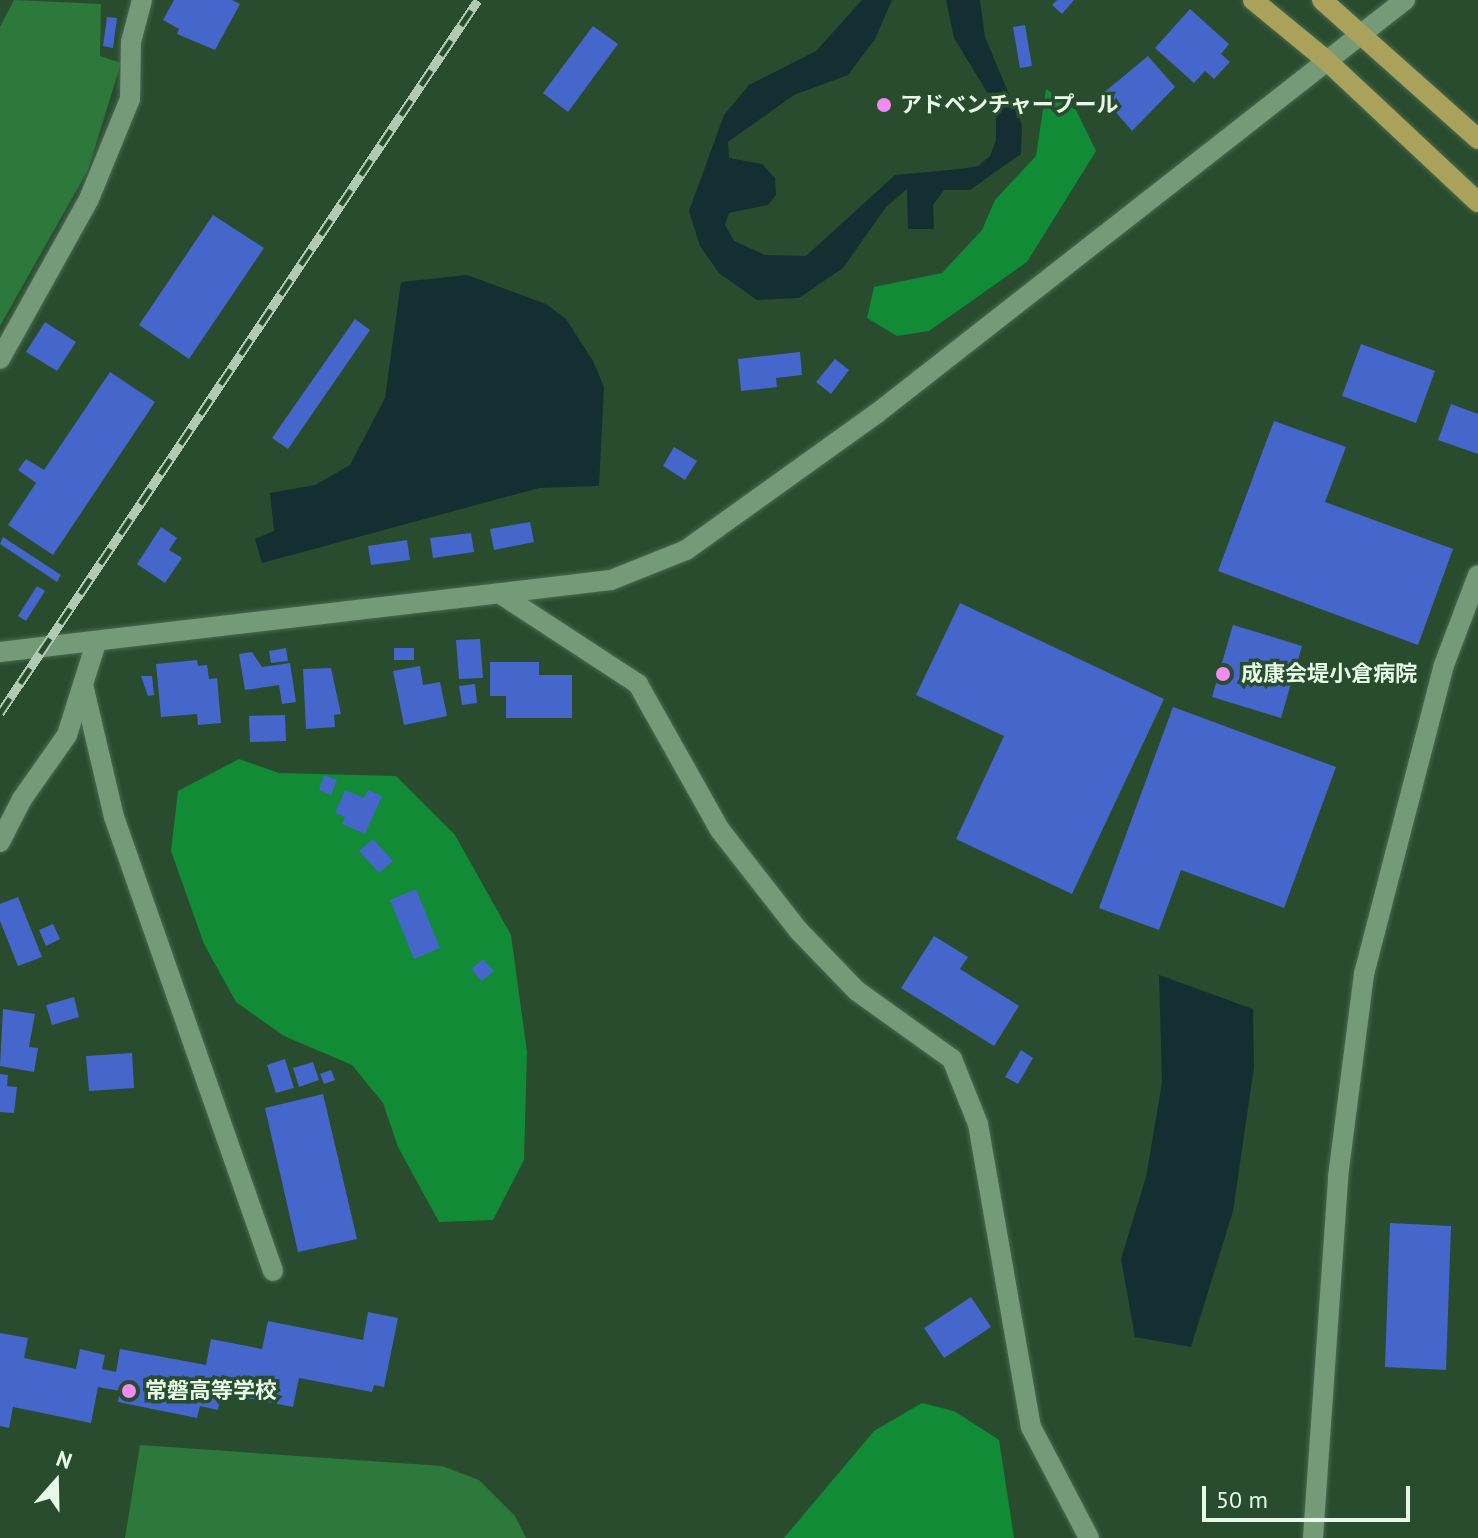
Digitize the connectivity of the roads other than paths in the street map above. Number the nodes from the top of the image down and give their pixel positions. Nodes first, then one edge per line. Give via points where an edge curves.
1 (142, 0) edge
2 (1253, 0) edge
3 (1322, 0) edge
4 (1405, 0) edge
5 (1361, 34) junction
6 (1326, 60) junction
7 (1478, 139) edge
8 (1478, 202) edge
9 (0, 359) edge
10 (1478, 575) edge
11 (502, 595) junction
12 (96, 643) junction
13 (0, 652) edge
14 (84, 689) junction
15 (0, 842) edge
16 (273, 1271) dead end
17 (1089, 1538) edge
18 (1313, 1538) edge

1 - 9 street via 131,42 130,99 89,199
2 - 6 main road
3 - 5 main road
4 - 5 street
5 - 6 street
5 - 7 main road
6 - 8 main road
6 - 11 street via 876,414 686,550 611,580
10 - 18 street via 1444,665 1364,974 1338,1177
11 - 12 street
11 - 17 street via 638,684 720,830 799,931 857,991 952,1059 978,1124 1031,1427
12 - 13 street
12 - 14 street
14 - 15 street via 67,735 22,799
14 - 16 street via 114,817

